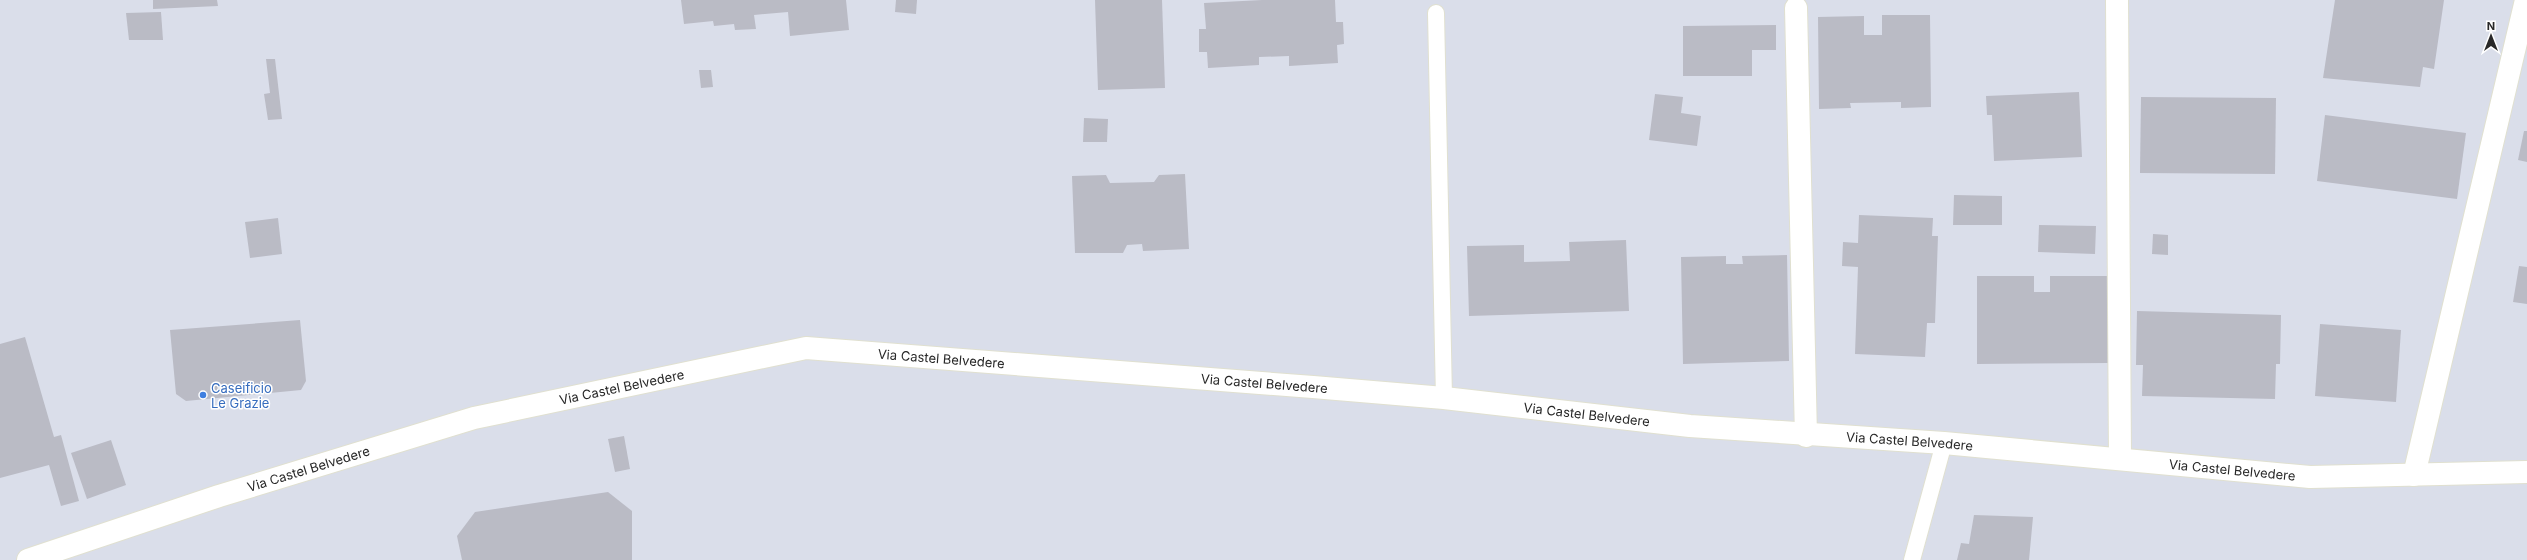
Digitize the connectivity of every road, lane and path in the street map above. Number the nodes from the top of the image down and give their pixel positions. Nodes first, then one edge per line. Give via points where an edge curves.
1 (2117, 0) edge
2 (2526, 0) edge
3 (1796, 8) dead end
4 (1436, 13) dead end
5 (1444, 398) junction
6 (1806, 436) junction
7 (1944, 443) junction
8 (2120, 459) junction
9 (2527, 472) edge
10 (2414, 474) junction
11 (28, 560) edge
12 (1912, 560) edge

1 - 8 street
2 - 10 street
3 - 6 street
4 - 5 lane
5 - 6 street, Via Castel Belvedere via 1690,426
5 - 11 street, Via Castel Belvedere via 806,348 474,418 219,496
6 - 7 street, Via Castel Belvedere
7 - 8 street, Via Castel Belvedere
7 - 12 lane
8 - 10 street, Via Castel Belvedere via 2310,477
9 - 10 street, Via Castel Belvedere

